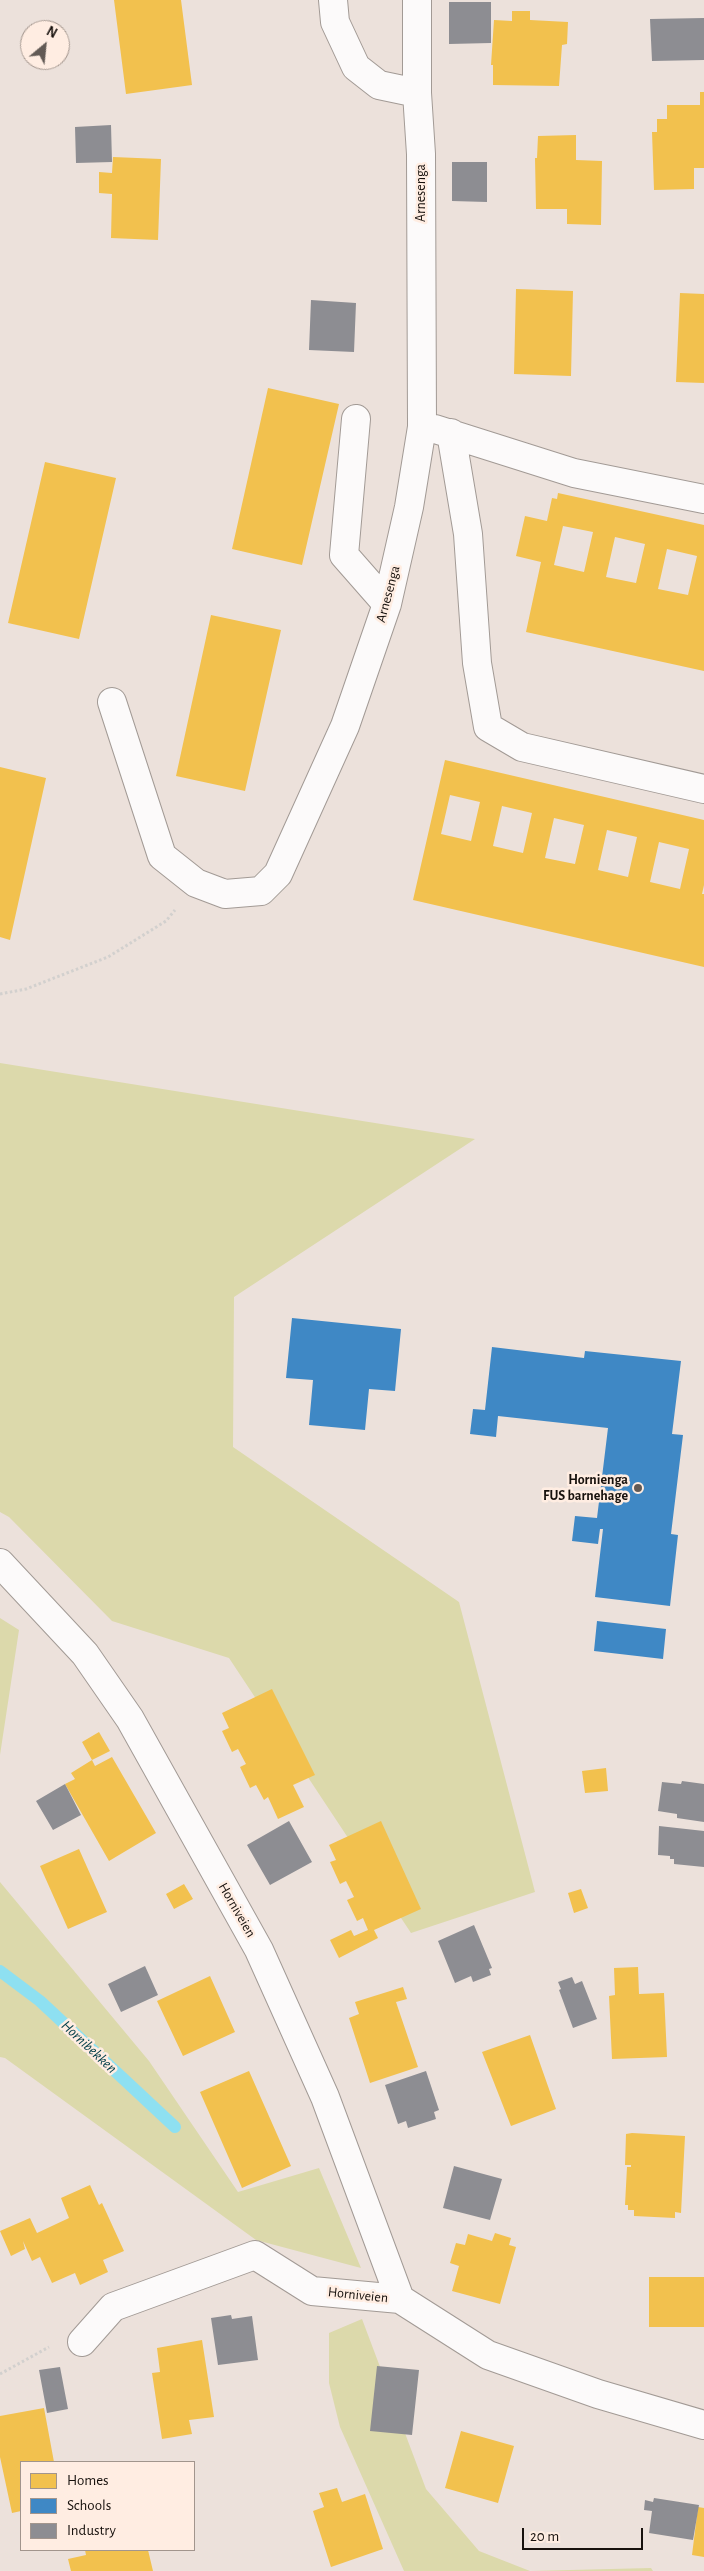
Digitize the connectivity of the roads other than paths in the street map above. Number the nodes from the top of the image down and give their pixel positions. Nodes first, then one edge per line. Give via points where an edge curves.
1 (333, 0) edge
2 (416, 0) edge
3 (417, 93) junction
4 (356, 419) dead end
5 (422, 426) junction
6 (451, 433) junction
7 (704, 499) edge
8 (387, 604) junction
9 (112, 702) dead end
10 (704, 789) edge
11 (0, 1563) edge
12 (400, 2299) junction
13 (82, 2342) road end
14 (704, 2425) edge

1 - 3 street via 335,22 356,67 379,85
2 - 3 street, Arnesenga
3 - 5 street, Arnesenga via 421,154
4 - 8 street via 344,555
5 - 6 street
5 - 8 street, Arnesenga via 409,507
6 - 7 street via 574,473
6 - 10 street via 468,534 477,663 488,727 522,747
8 - 9 street, Arnesenga via 345,726 278,874 262,891 224,894 196,883 162,856
11 - 12 street, Horniveien via 85,1654 130,1719 259,1950 324,2098
12 - 13 street, Horniveien via 312,2291 255,2255 113,2307
12 - 14 street, Horniveien via 488,2355 598,2394

